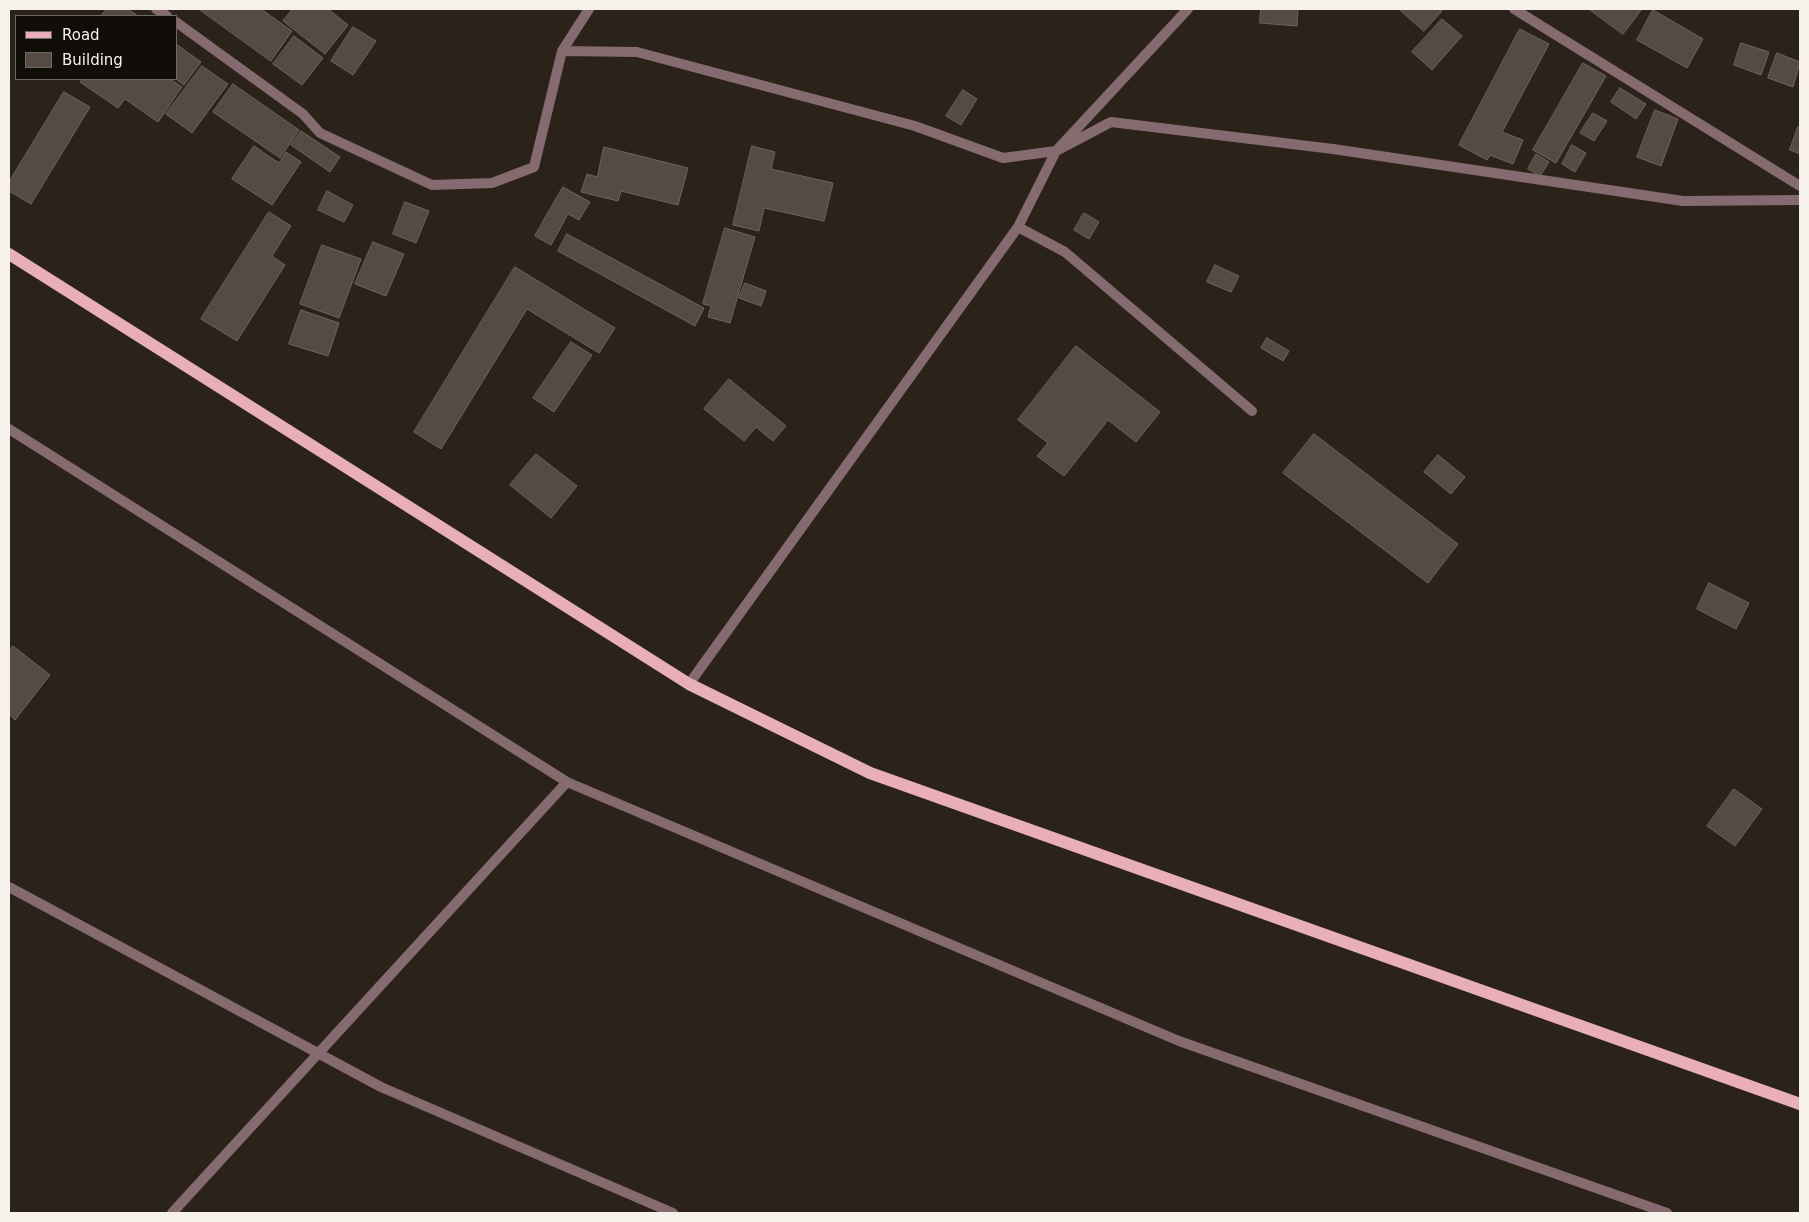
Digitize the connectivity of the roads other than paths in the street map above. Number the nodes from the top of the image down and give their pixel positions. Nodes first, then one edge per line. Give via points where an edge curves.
1 (589, 9) edge
2 (1188, 9) edge
3 (1514, 9) edge
4 (178, 23) edge
5 (562, 51) junction
6 (1056, 151) junction
7 (1800, 186) edge
8 (1800, 200) edge
9 (1018, 227) junction
10 (9, 254) edge
11 (1252, 412) dead end
12 (9, 429) edge
13 (689, 684) junction
14 (567, 782) junction
15 (9, 887) edge
16 (318, 1053) junction
17 (1800, 1104) edge
18 (172, 1213) edge
19 (673, 1213) edge
20 (1668, 1213) edge

1 - 5 street
2 - 6 street
3 - 7 street
4 - 5 street via 303,114 320,133 432,185 492,183 534,167
5 - 6 street via 637,52 915,126 1003,158
6 - 8 street via 1110,122 1332,149 1683,201
6 - 9 street
9 - 11 street via 1066,252
9 - 13 street
10 - 13 main road
12 - 14 street
13 - 17 main road via 870,773
14 - 16 street
14 - 20 street via 1179,1041
15 - 16 street
16 - 18 street
16 - 19 street via 381,1087

